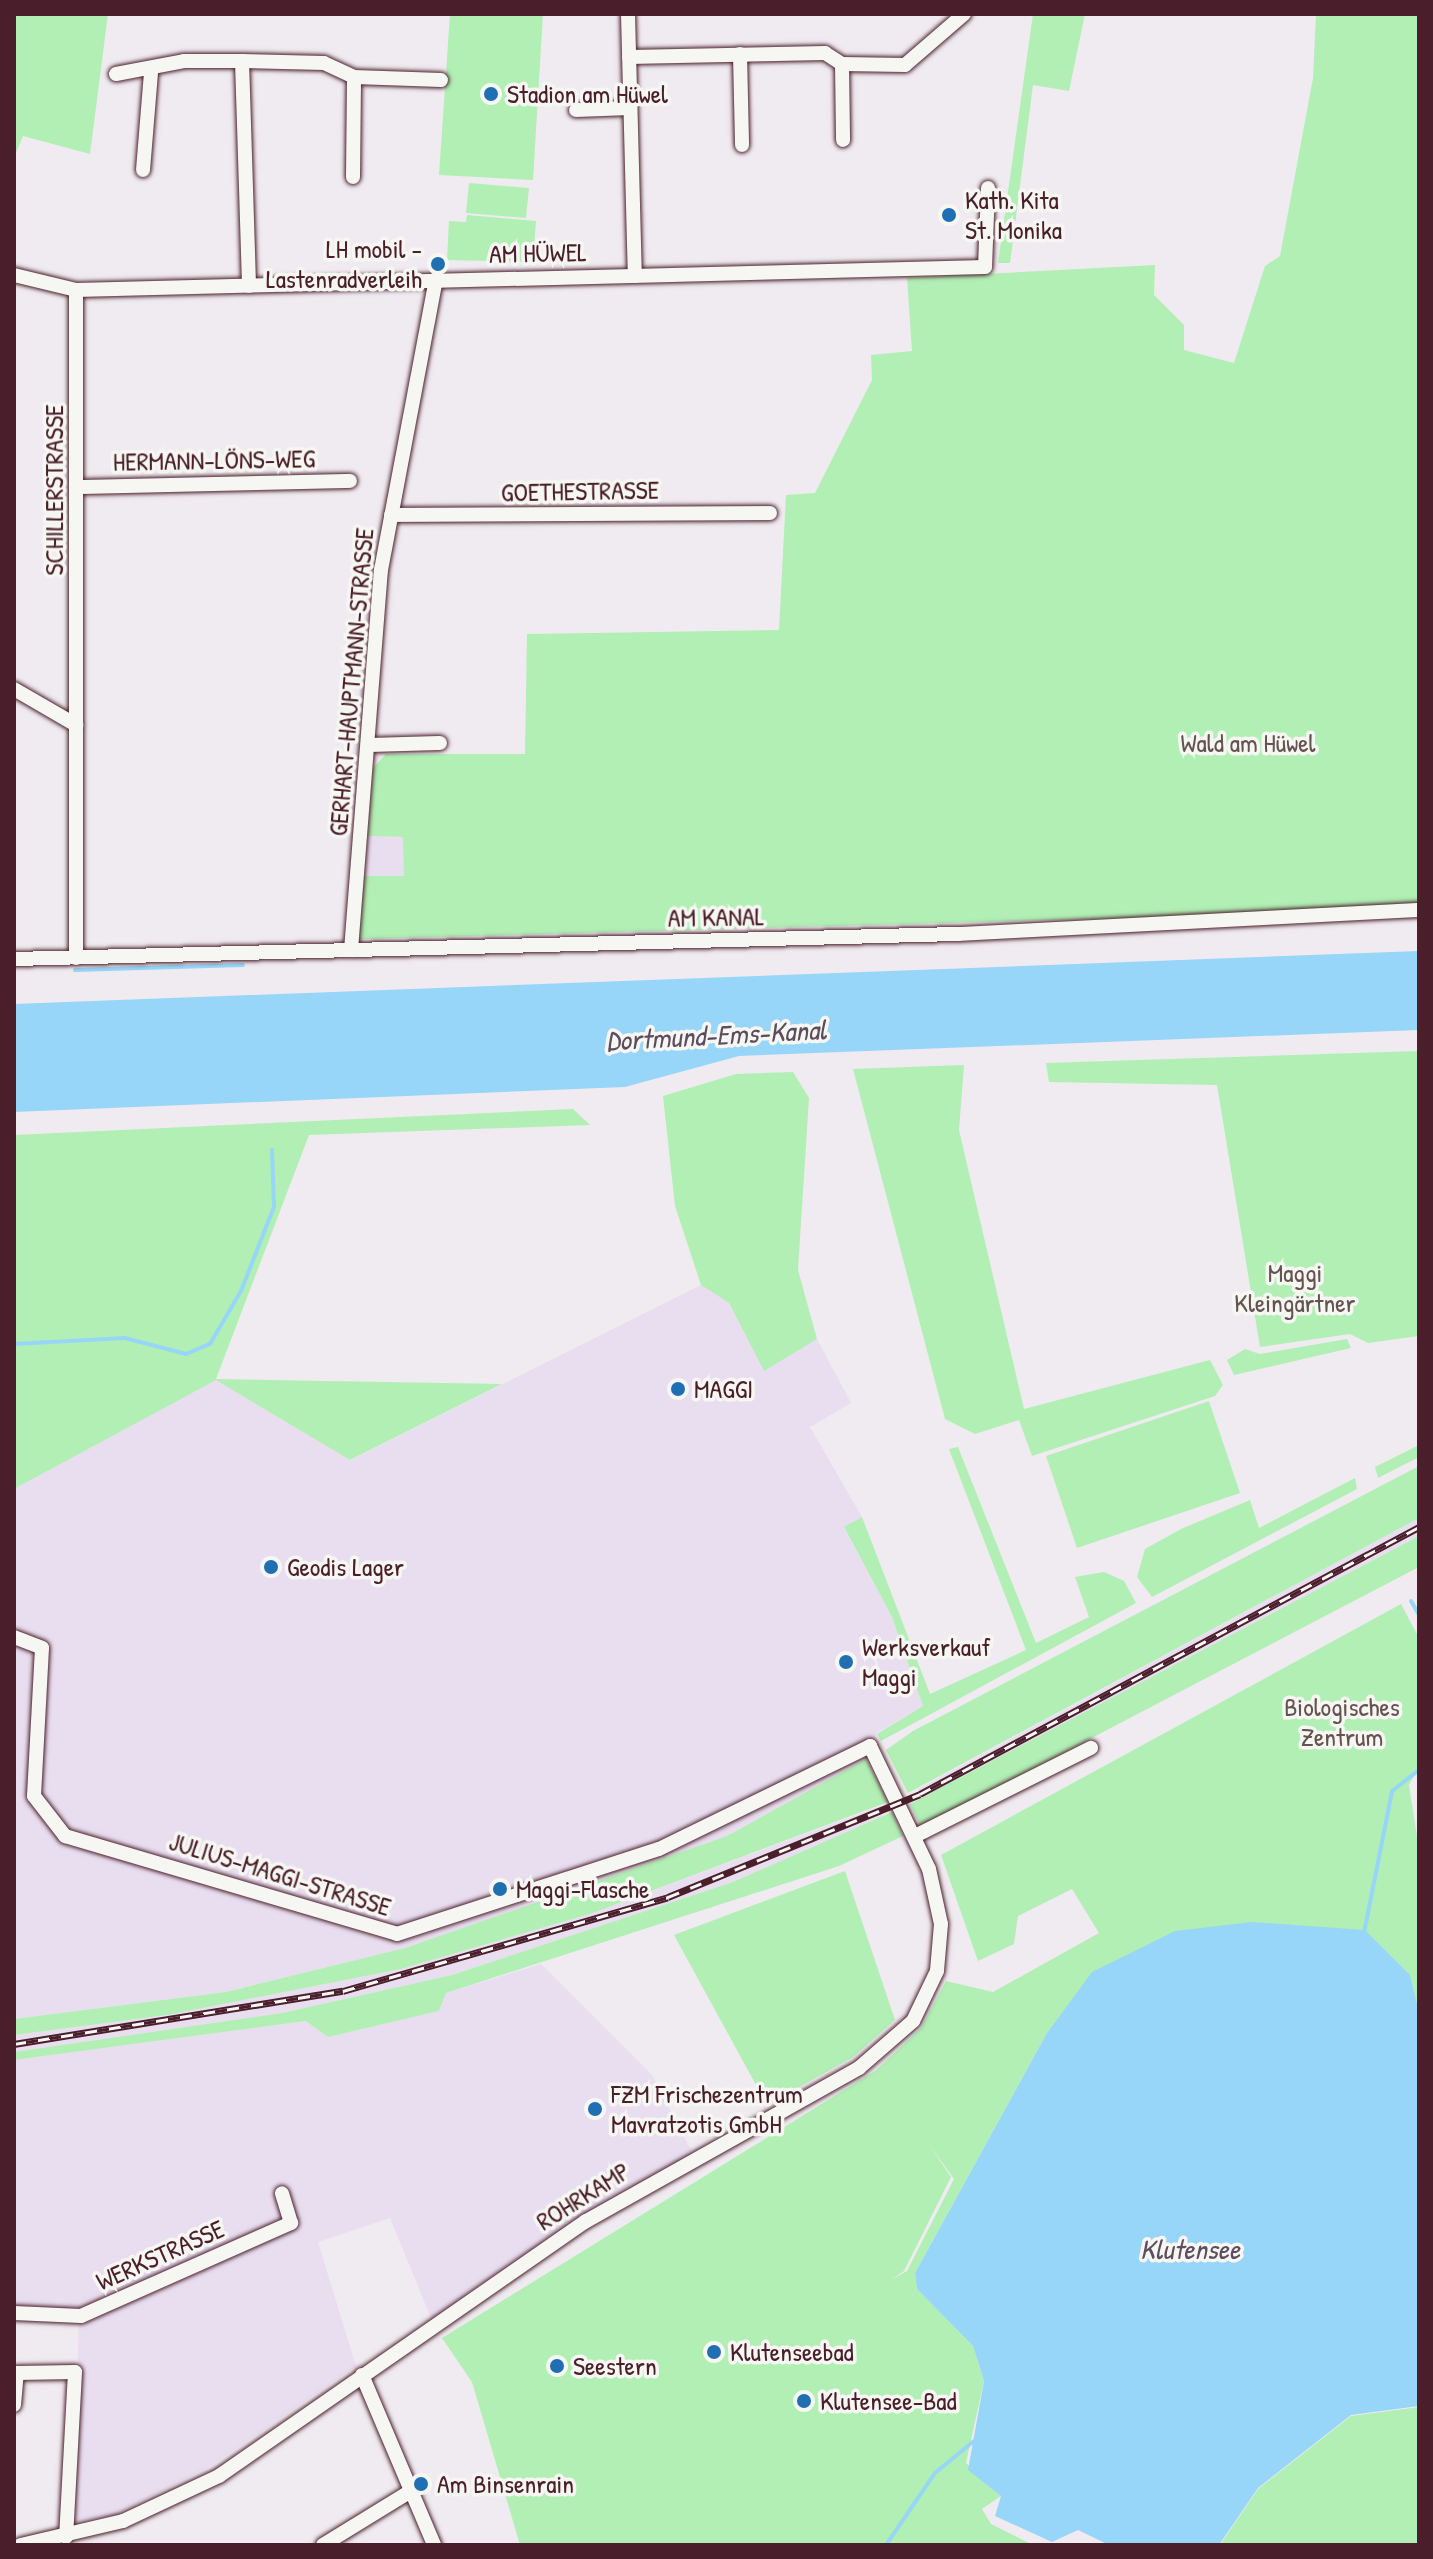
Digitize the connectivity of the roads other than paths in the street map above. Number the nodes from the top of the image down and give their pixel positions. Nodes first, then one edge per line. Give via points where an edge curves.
1 (628, 14) edge
2 (964, 14) edge
3 (740, 54) junction
4 (629, 57) junction
5 (242, 61) junction
6 (842, 64) junction
7 (151, 72) junction
8 (116, 74) dead end
9 (354, 77) junction
10 (441, 80) dead end
11 (630, 108) junction
12 (576, 110) dead end
13 (843, 140) dead end
14 (742, 145) dead end
15 (143, 170) dead end
16 (353, 177) dead end
17 (988, 188) dead end
18 (14, 275) edge
19 (635, 276) junction
20 (436, 279) junction
21 (249, 286) junction
22 (76, 290) junction
23 (350, 481) dead end
24 (78, 487) junction
25 (770, 513) dead end
26 (391, 515) junction
27 (14, 689) edge
28 (76, 725) junction
29 (440, 743) dead end
30 (368, 745) junction
31 (1419, 910) edge
32 (351, 950) junction
33 (76, 958) junction
34 (14, 959) edge
35 (14, 1637) edge
36 (870, 1746) joint
37 (1091, 1748) dead end
38 (915, 1836) junction
39 (282, 2193) dead end
40 (14, 2313) edge
41 (16, 2373) edge
42 (362, 2375) junction
43 (14, 2405) edge
44 (414, 2489) junction
45 (66, 2537) junction
46 (21, 2545) edge
47 (323, 2545) edge
48 (434, 2545) edge

1 - 4 street
2 - 6 street via 905,65
3 - 4 street
3 - 6 street via 825,53
3 - 14 street
4 - 11 street
5 - 7 street via 184,61
5 - 9 street via 324,63
5 - 21 street
6 - 13 street
7 - 8 street
7 - 15 street
9 - 10 street
9 - 16 street
11 - 12 street
11 - 19 street
17 - 19 street, AM HÜWEL via 985,267
18 - 22 street, AM HÜWEL
19 - 20 street, AM HÜWEL
20 - 21 street, AM HÜWEL
20 - 26 street, GERHART-HAUPTMANN-STRASSE
21 - 22 street, AM HÜWEL
22 - 24 street, SCHILLERSTRASSE
23 - 24 street, HERMANN-LÖNS-WEG
24 - 28 street, SCHILLERSTRASSE
25 - 26 street, GOETHESTRASSE
26 - 30 street, GERHART-HAUPTMANN-STRASSE
27 - 28 street
28 - 33 street
29 - 30 street
30 - 32 street, GERHART-HAUPTMANN-STRASSE
31 - 32 street, AM KANAL via 959,934
32 - 33 street, AM KANAL
33 - 34 street, AM KANAL
35 - 36 street, JULIUS-MAGGI-STRASSE via 42,1648 34,1796 47,1822 65,1836 397,1934 659,1849
36 - 38 street, ROHRKAMP
37 - 38 street
38 - 42 street, ROHRKAMP via 941,1924 937,1971 913,2021 887,2048 586,2221
39 - 40 street, WERKSTRASSE via 291,2223 249,2242 81,2316
41 - 43 street
41 - 45 street via 75,2372
42 - 44 street
42 - 45 street, ROHRKAMP via 219,2476
44 - 47 street
44 - 48 street
45 - 46 street, ROHRKAMP

